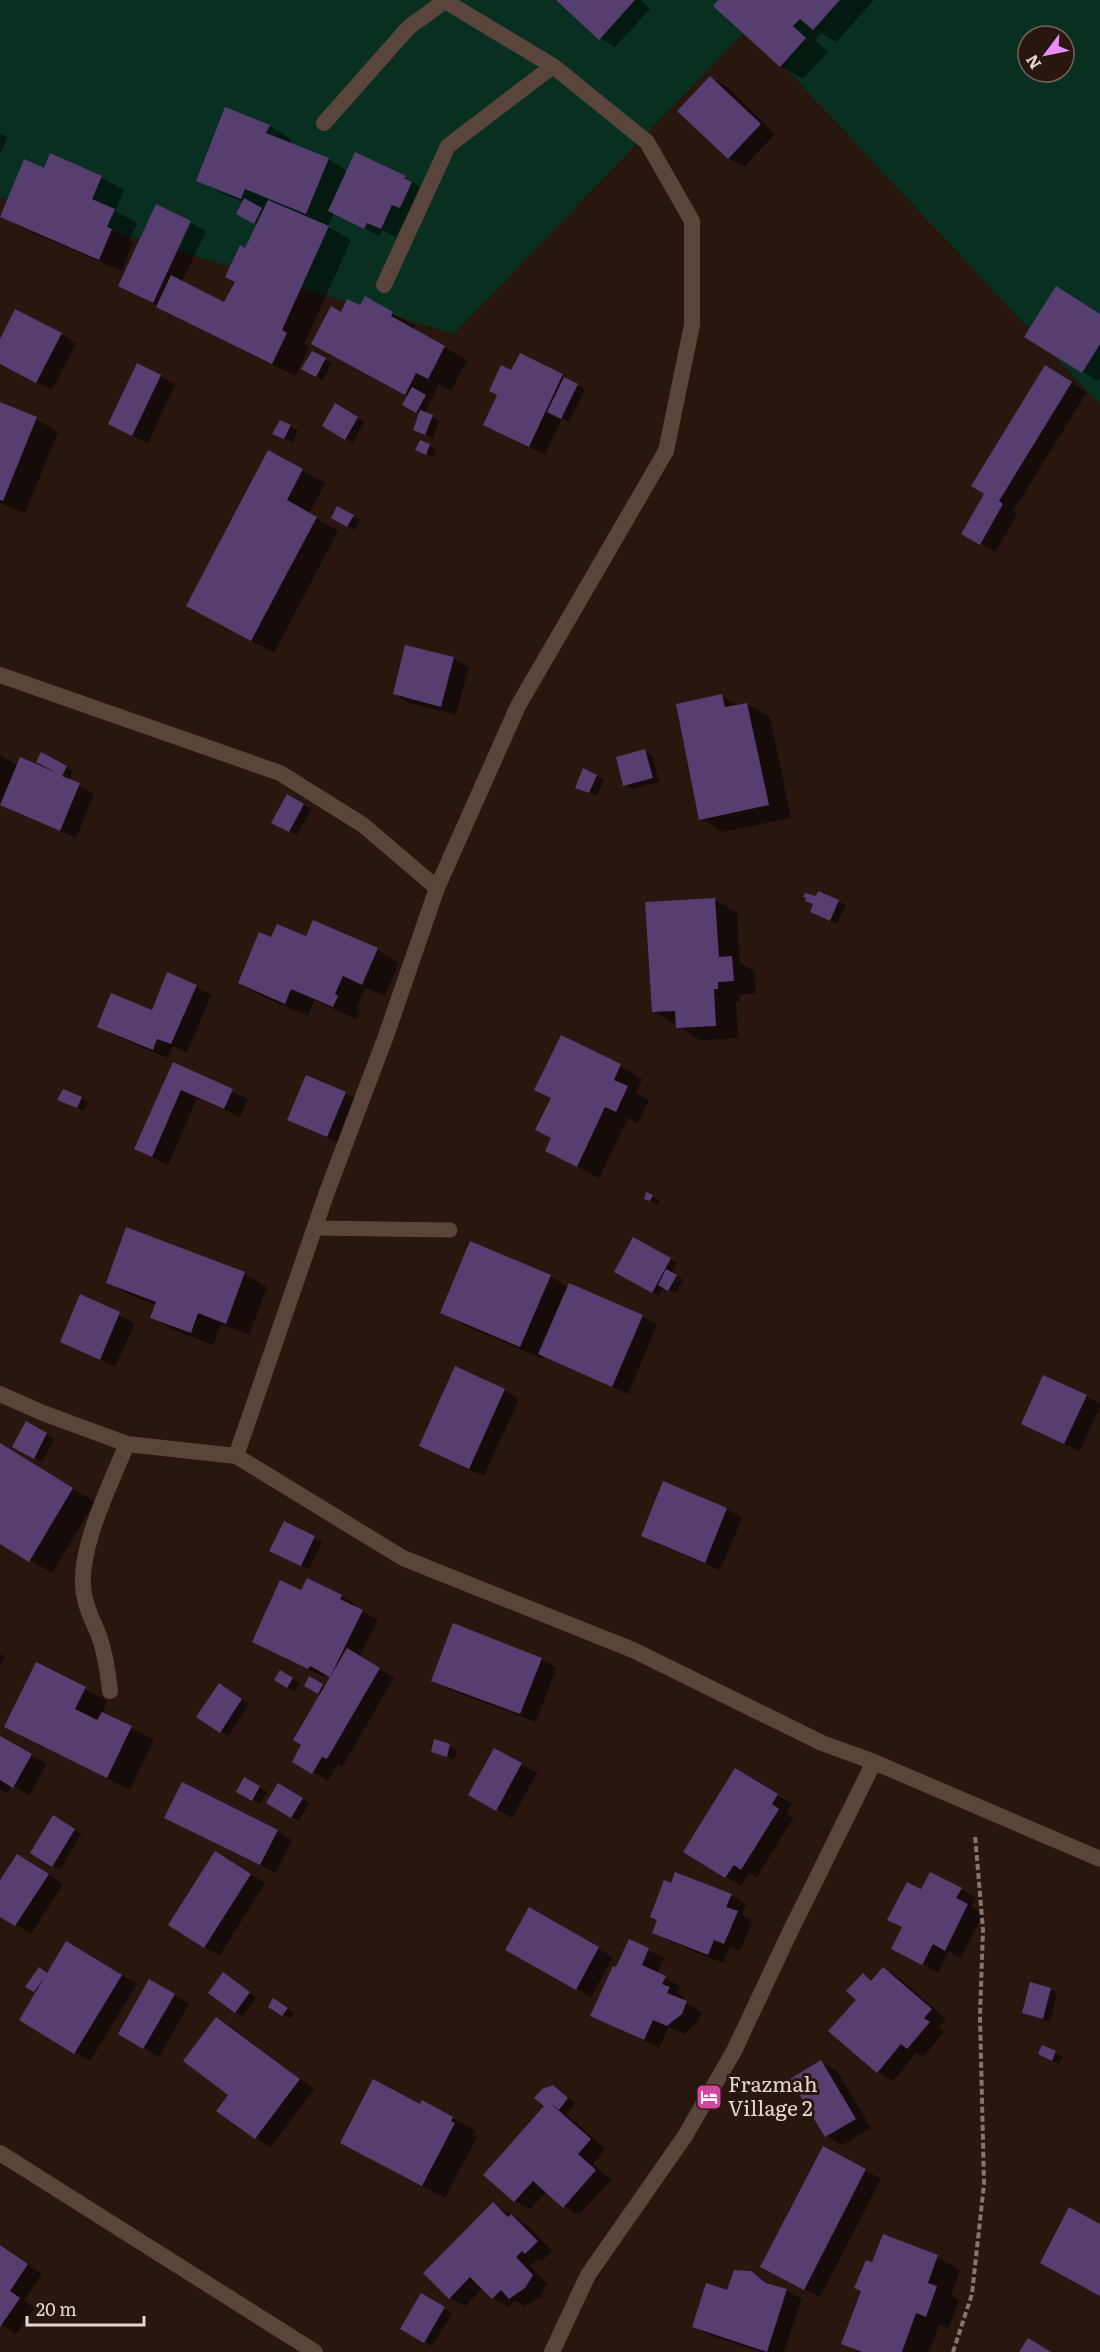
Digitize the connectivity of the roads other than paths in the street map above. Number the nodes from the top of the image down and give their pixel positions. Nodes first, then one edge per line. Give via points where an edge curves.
1 (553, 66) junction
2 (324, 123) dead end
3 (384, 285) dead end
4 (0, 675) edge
5 (437, 888) junction
6 (315, 1228) junction
7 (450, 1230) dead end
8 (0, 1394) edge
9 (128, 1444) junction
10 (236, 1456) junction
11 (110, 1691) dead end
12 (874, 1762) junction
13 (1100, 1859) edge
14 (0, 2153) edge
15 (315, 2352) edge
16 (552, 2352) edge

1 - 2 street via 445,1 409,27
1 - 3 street via 448,146
1 - 5 street via 647,142 692,221 692,326 666,451 518,706
4 - 5 street via 280,773 363,825
5 - 6 street
6 - 7 lane
6 - 10 street
8 - 9 street
9 - 10 street
9 - 11 street via 99,1511 85,1557 83,1591 108,1665
10 - 12 street via 403,1558 633,1650 822,1743
12 - 13 street
12 - 16 street via 734,2051 685,2136 588,2275
14 - 15 street

